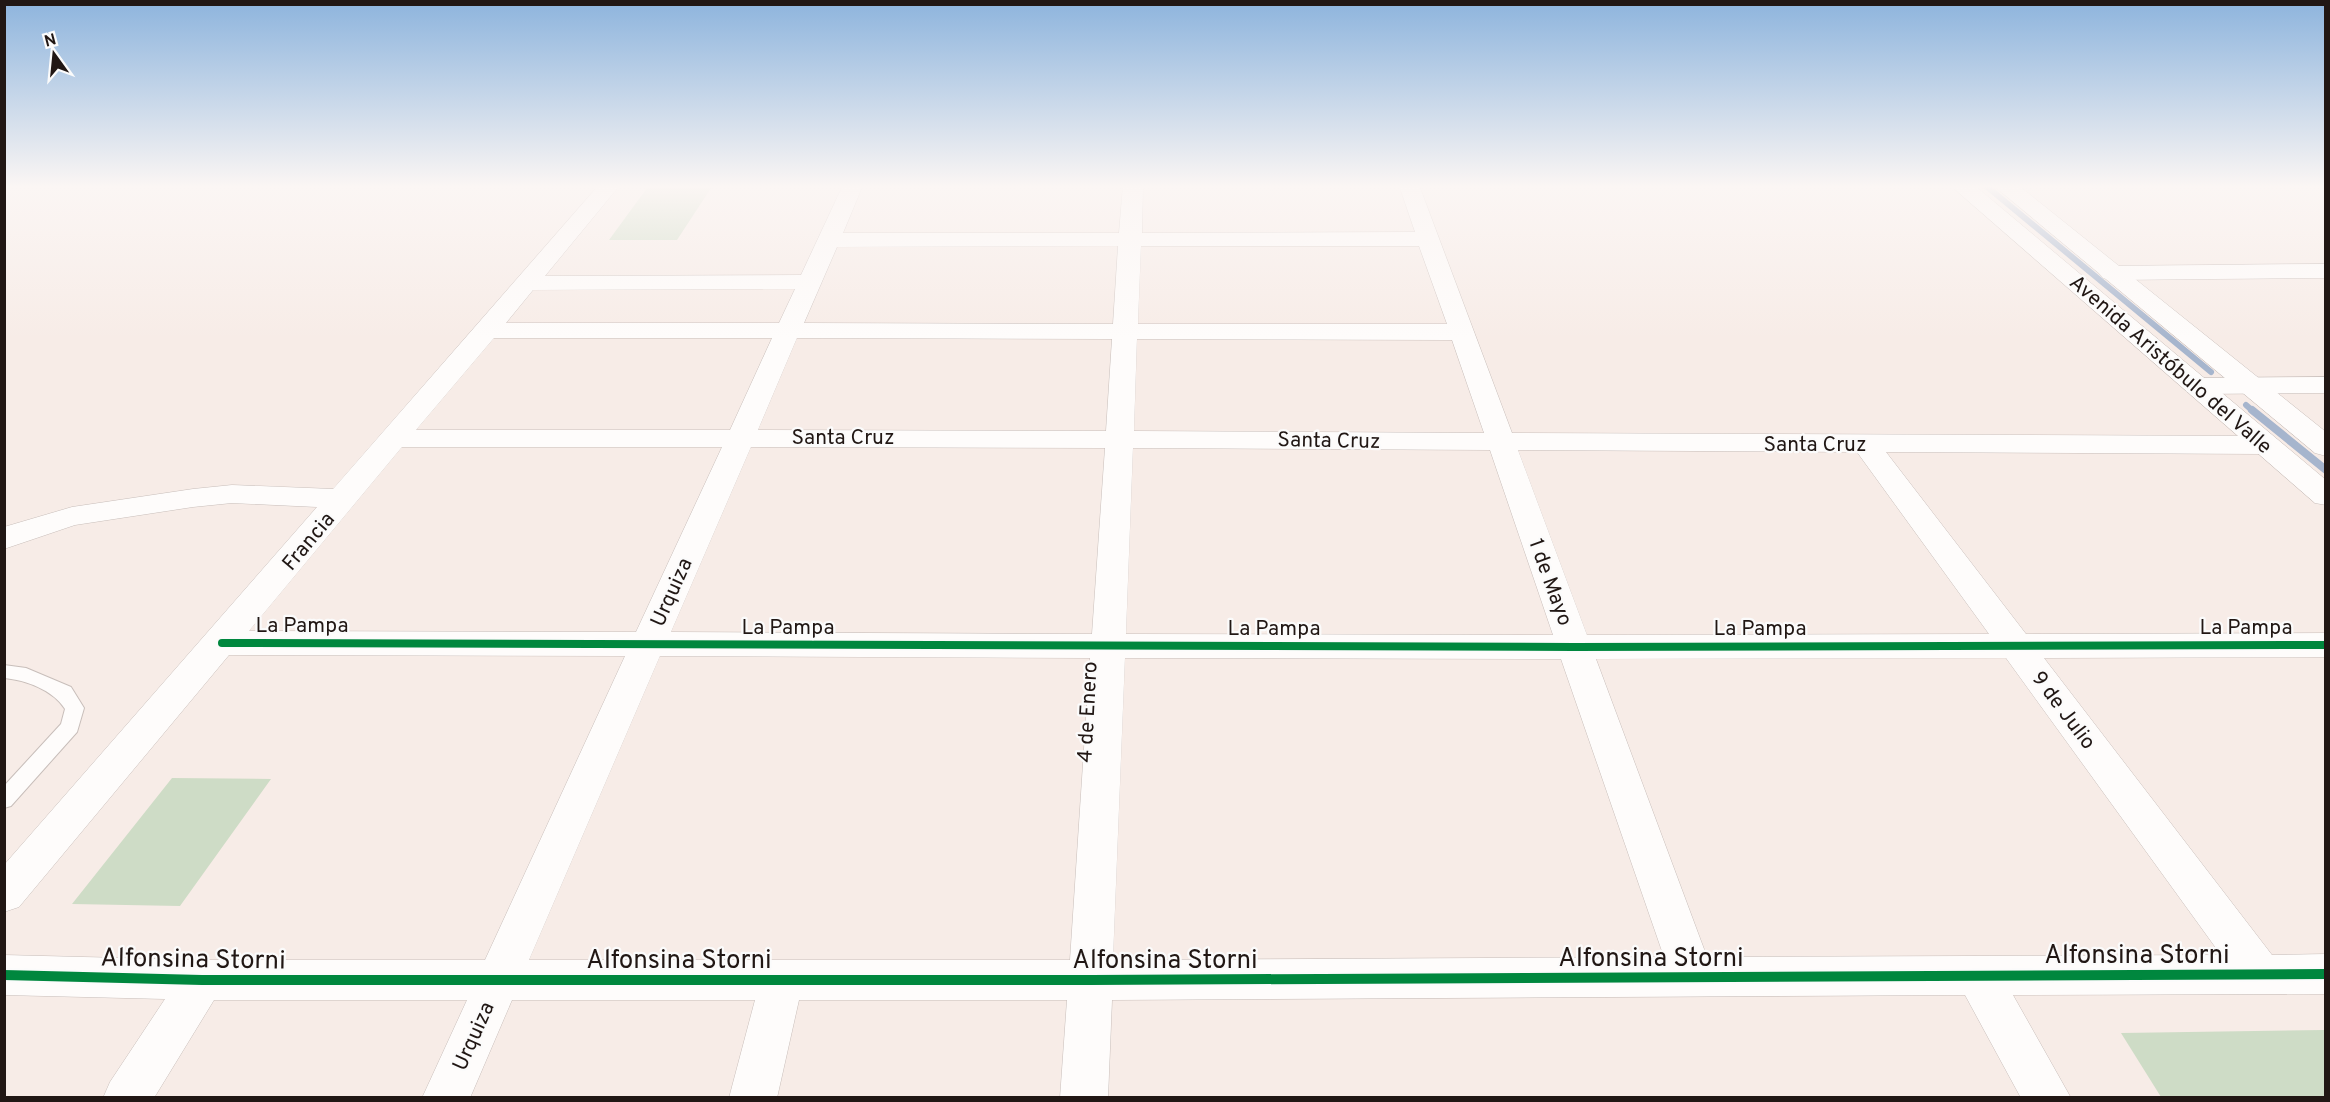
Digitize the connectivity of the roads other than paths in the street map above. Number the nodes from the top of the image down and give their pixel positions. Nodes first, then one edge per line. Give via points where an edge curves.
1 (567, 236) edge
2 (831, 236) edge
3 (2021, 236) edge
4 (2067, 236) edge
5 (1130, 239) junction
6 (1428, 239) joint
7 (829, 240) junction
8 (2325, 271) edge
9 (2111, 273) junction
10 (810, 282) junction
11 (529, 283) junction
12 (488, 330) junction
13 (788, 330) junction
14 (1125, 330) junction
15 (1461, 332) junction
16 (2325, 385) edge
17 (2196, 386) junction
18 (2248, 386) junction
19 (740, 437) junction
20 (1120, 438) junction
21 (394, 439) junction
22 (1500, 442) junction
23 (1866, 445) junction
24 (2264, 445) junction
25 (2325, 447) edge
26 (2325, 496) edge
27 (344, 498) junction
28 (4, 539) edge
29 (222, 643) junction
30 (647, 644) junction
31 (1109, 645) junction
32 (2016, 645) junction
33 (2325, 645) edge
34 (1574, 647) junction
35 (4, 671) edge
36 (4, 800) edge
37 (4, 895) edge
38 (2261, 974) junction
39 (2325, 974) edge
40 (4, 975) edge
41 (1978, 976) junction
42 (1693, 978) junction
43 (782, 979) junction
44 (202, 980) junction
45 (1091, 980) junction
46 (497, 981) junction
47 (127, 1098) edge
48 (446, 1098) edge
49 (753, 1098) edge
50 (1084, 1098) edge
51 (2047, 1098) edge

1 - 11 street, Francia
2 - 7 street, Urquiza
3 - 17 main road, Avenida Aristóbulo del Valle
4 - 9 main road, Avenida Aristóbulo del Valle
5 - 6 street
5 - 7 street
5 - 14 street, 4 de Enero
6 - 15 street, 1 de Mayo
7 - 10 street, Urquiza
8 - 9 street
9 - 18 main road, Avenida Aristóbulo del Valle
10 - 11 street
10 - 13 street, Urquiza
11 - 12 street, Francia
12 - 13 street
12 - 21 street, Francia
13 - 14 street
13 - 19 street, Urquiza
14 - 15 street
14 - 20 street, 4 de Enero
15 - 22 street, 1 de Mayo
16 - 18 street
17 - 18 street
17 - 24 main road, Avenida Aristóbulo del Valle
18 - 25 main road, Avenida Aristóbulo del Valle
19 - 20 street, Santa Cruz
19 - 21 street, Santa Cruz
19 - 30 street, Urquiza
20 - 22 street, Santa Cruz
20 - 31 street, 4 de Enero
21 - 27 street, Francia
22 - 23 street, Santa Cruz
22 - 34 street, 1 de Mayo
23 - 24 street, Santa Cruz
23 - 32 street, 9 de Julio
24 - 26 main road, Avenida Aristóbulo del Valle
27 - 28 street via 232,494 192,498 72,516
27 - 29 street, Francia
29 - 30 street, La Pampa
29 - 37 street, Francia
30 - 31 street, La Pampa
30 - 46 street, Urquiza
31 - 34 street, La Pampa
31 - 45 street, 4 de Enero
32 - 33 street, La Pampa
32 - 34 street, La Pampa
32 - 38 street, 9 de Julio
34 - 42 street, 1 de Mayo
35 - 36 lane via 20,673 64,692 75,708 70,727
38 - 39 street, Alfonsina Storni
38 - 41 street, Alfonsina Storni
40 - 44 street, Alfonsina Storni
41 - 42 street, Alfonsina Storni
41 - 51 street
42 - 45 street, Alfonsina Storni
43 - 45 street, Alfonsina Storni
43 - 46 street, Alfonsina Storni
43 - 49 street
44 - 46 street, Alfonsina Storni
44 - 47 street
45 - 50 street, 4 de Enero
46 - 48 street, Urquiza

